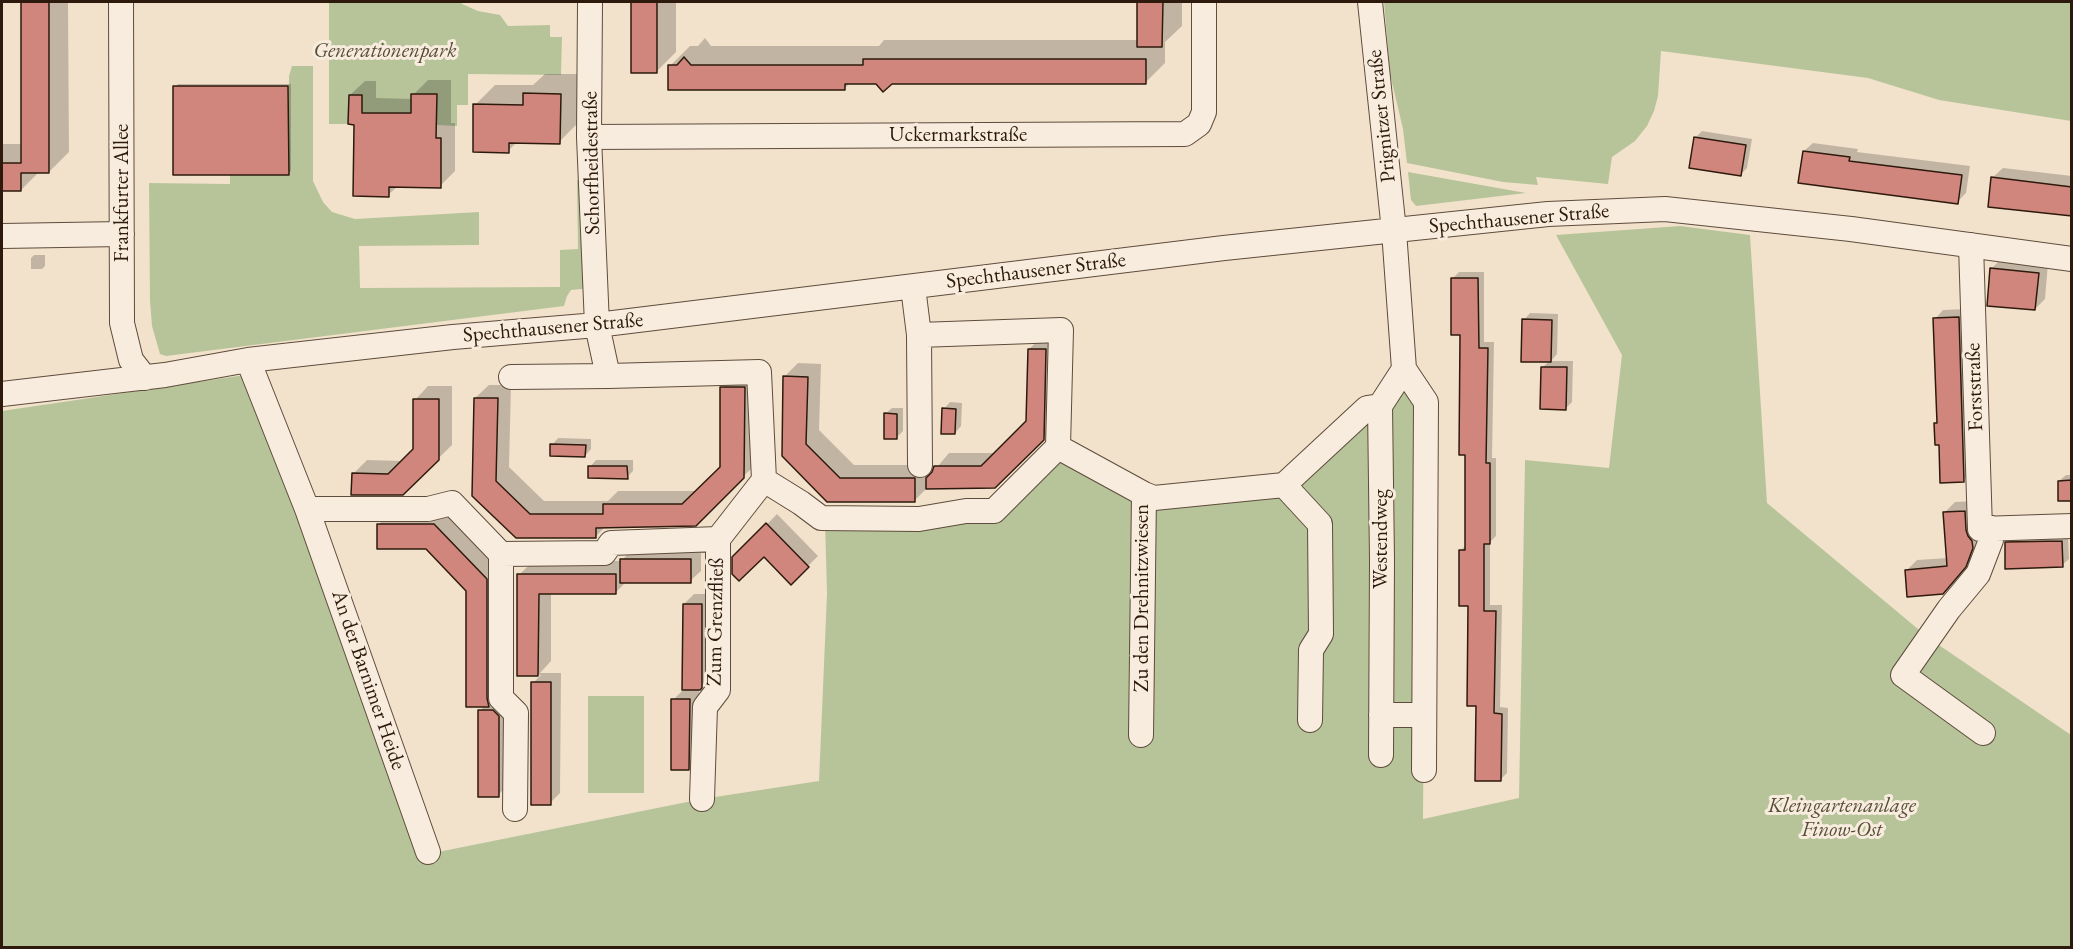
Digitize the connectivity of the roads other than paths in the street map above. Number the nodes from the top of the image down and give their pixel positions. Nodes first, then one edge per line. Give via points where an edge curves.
1 (122, 2) edge
2 (590, 2) edge
3 (1204, 2) edge
4 (1370, 2) edge
5 (589, 137) junction
6 (1394, 231) junction
7 (122, 234) junction
8 (2, 236) edge
9 (1971, 245) junction
10 (2072, 259) edge
11 (913, 287) junction
12 (597, 325) junction
13 (919, 335) junction
14 (248, 360) junction
15 (1404, 369) junction
16 (608, 375) junction
17 (511, 377) dead end
18 (145, 378) junction
19 (2, 394) edge
20 (1380, 406) junction
21 (1058, 447) junction
22 (920, 465) dead end
23 (764, 480) junction
24 (1284, 485) junction
25 (1144, 495) junction
26 (307, 509) junction
27 (2072, 526) edge
28 (1986, 528) junction
29 (718, 539) junction
30 (501, 555) junction
31 (1381, 715) junction
32 (1424, 715) junction
33 (1310, 720) dead end
34 (1983, 732) dead end
35 (1141, 735) dead end
36 (1381, 755) dead end
37 (1424, 770) dead end
38 (702, 799) dead end
39 (515, 809) dead end
40 (428, 852) dead end

1 - 7 street, Frankfurter Allee
2 - 5 street, Schorfheidestraße
3 - 5 street, Uckermarkstraße via 1204,112 1199,124 1185,135
4 - 6 street, Prignitzer Straße
5 - 12 street, Schorfheidestraße
6 - 9 street, Spechthausener Straße via 1548,214 1665,209
6 - 11 street, Spechthausener Straße via 1245,245
6 - 15 street
7 - 8 street
7 - 18 street, Frankfurter Allee via 122,323 131,360
9 - 10 street, Spechthausener Straße
9 - 28 street, Forststraße
11 - 12 street, Spechthausener Straße
11 - 13 street
12 - 14 street, Spechthausener Straße
12 - 16 street
13 - 21 street via 1061,330
13 - 22 street
14 - 18 street, Spechthausener Straße
14 - 26 street, An der Barnimer Heide
15 - 20 street
15 - 32 street via 1426,402
16 - 17 street
16 - 23 street via 759,372
18 - 19 street, Spechthausener Straße
20 - 24 street via 1367,408
20 - 31 street, Westendweg
21 - 23 street via 994,511 919,519 821,518
21 - 25 street, Zu den Drehnitzwiesen
23 - 29 street, Zum Grenzfließ
24 - 25 street via 1154,498
24 - 33 street via 1320,524 1321,634 1311,650
25 - 35 street, Zu den Drehnitzwiesen
26 - 30 street via 428,509 452,503
26 - 40 street, An der Barnimer Heide
27 - 28 street
28 - 34 street, Forststraße via 1991,540 1978,574 1903,675
29 - 30 street via 612,543 604,552
29 - 38 street, Zum Grenzfließ via 718,690 705,707
30 - 39 street via 501,698 516,713
31 - 32 street
31 - 36 street, Westendweg
32 - 37 street

